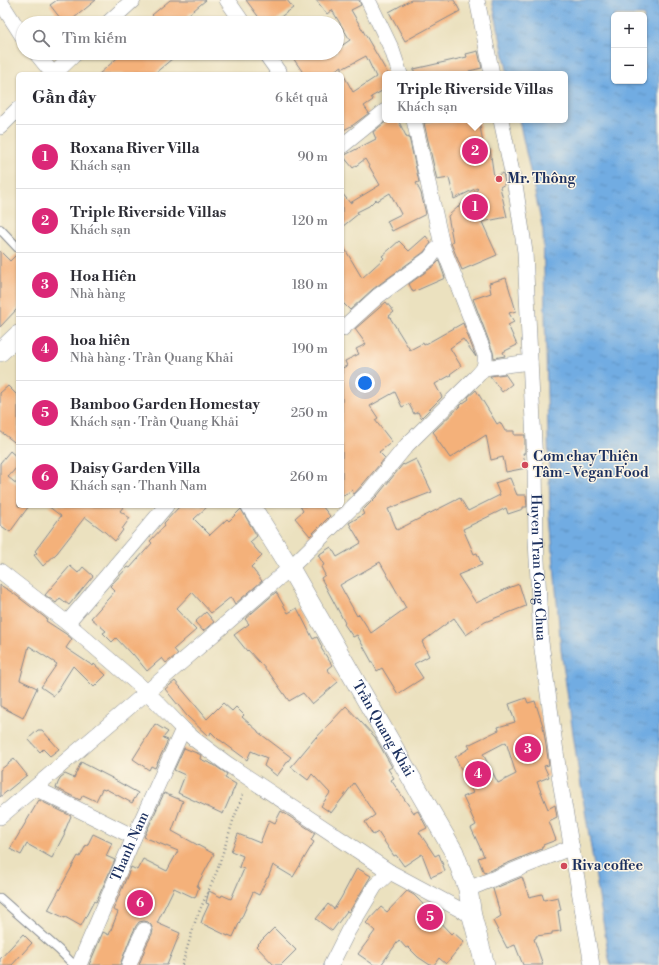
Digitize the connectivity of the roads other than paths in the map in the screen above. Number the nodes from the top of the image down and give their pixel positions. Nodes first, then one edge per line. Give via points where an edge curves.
1 (0, 0) edge
2 (133, 0) edge
3 (227, 0) edge
4 (368, 0) edge
5 (477, 0) edge
6 (116, 16) edge
7 (238, 16) edge
8 (16, 26) edge
9 (42, 60) edge
10 (68, 60) edge
11 (270, 60) edge
12 (399, 71) edge
13 (491, 71) edge
14 (51, 72) edge
15 (55, 72) edge
16 (279, 72) edge
17 (16, 111) edge
18 (382, 113) edge
19 (415, 123) edge
20 (502, 123) edge
21 (0, 127) edge
22 (344, 144) edge
23 (0, 229) edge
24 (442, 245) junction
25 (16, 246) edge
26 (345, 320) edge
27 (16, 337) edge
28 (0, 352) edge
29 (530, 362) junction
30 (484, 368) junction
31 (164, 508) edge
32 (252, 508) edge
33 (290, 568) junction
34 (0, 571) edge
35 (67, 623) junction
36 (147, 692) junction
37 (183, 729) junction
38 (35, 788) junction
39 (0, 817) edge
40 (134, 837) junction
41 (572, 847) junction
42 (390, 872) junction
43 (468, 889) junction
44 (0, 898) edge
45 (472, 916) junction
46 (144, 930) dead end
47 (74, 965) edge
48 (79, 965) edge
49 (129, 965) edge
50 (331, 965) edge
51 (485, 965) edge
52 (592, 965) edge

1 - 8 street
2 - 6 street
3 - 7 street
4 - 12 street
5 - 13 street
9 - 14 street
10 - 15 street
11 - 16 street
17 - 21 street
18 - 22 street
19 - 24 street
20 - 29 street, Huyen Tran Cong Chua via 516,191 525,252
23 - 25 lane
24 - 26 street via 430,258
24 - 30 street via 485,355
27 - 28 street
29 - 30 street
29 - 41 street, Huyen Tran Cong Chua via 541,642
30 - 33 street via 407,445 370,490
31 - 35 street
32 - 33 street, Trần Quang Khải
33 - 36 street
33 - 43 street, Trần Quang Khải via 454,852
34 - 35 street
35 - 36 street
36 - 37 street
36 - 38 street
37 - 40 street, Thanh Nam
37 - 42 street via 226,763
38 - 39 street
38 - 40 street
40 - 48 street, Thanh Nam
41 - 43 street
41 - 52 street, Huyen Tran Cong Chua
42 - 45 street
42 - 50 street via 375,886
43 - 45 street, Trần Quang Khải
44 - 47 lane
45 - 51 street, Trần Quang Khải
46 - 49 street

